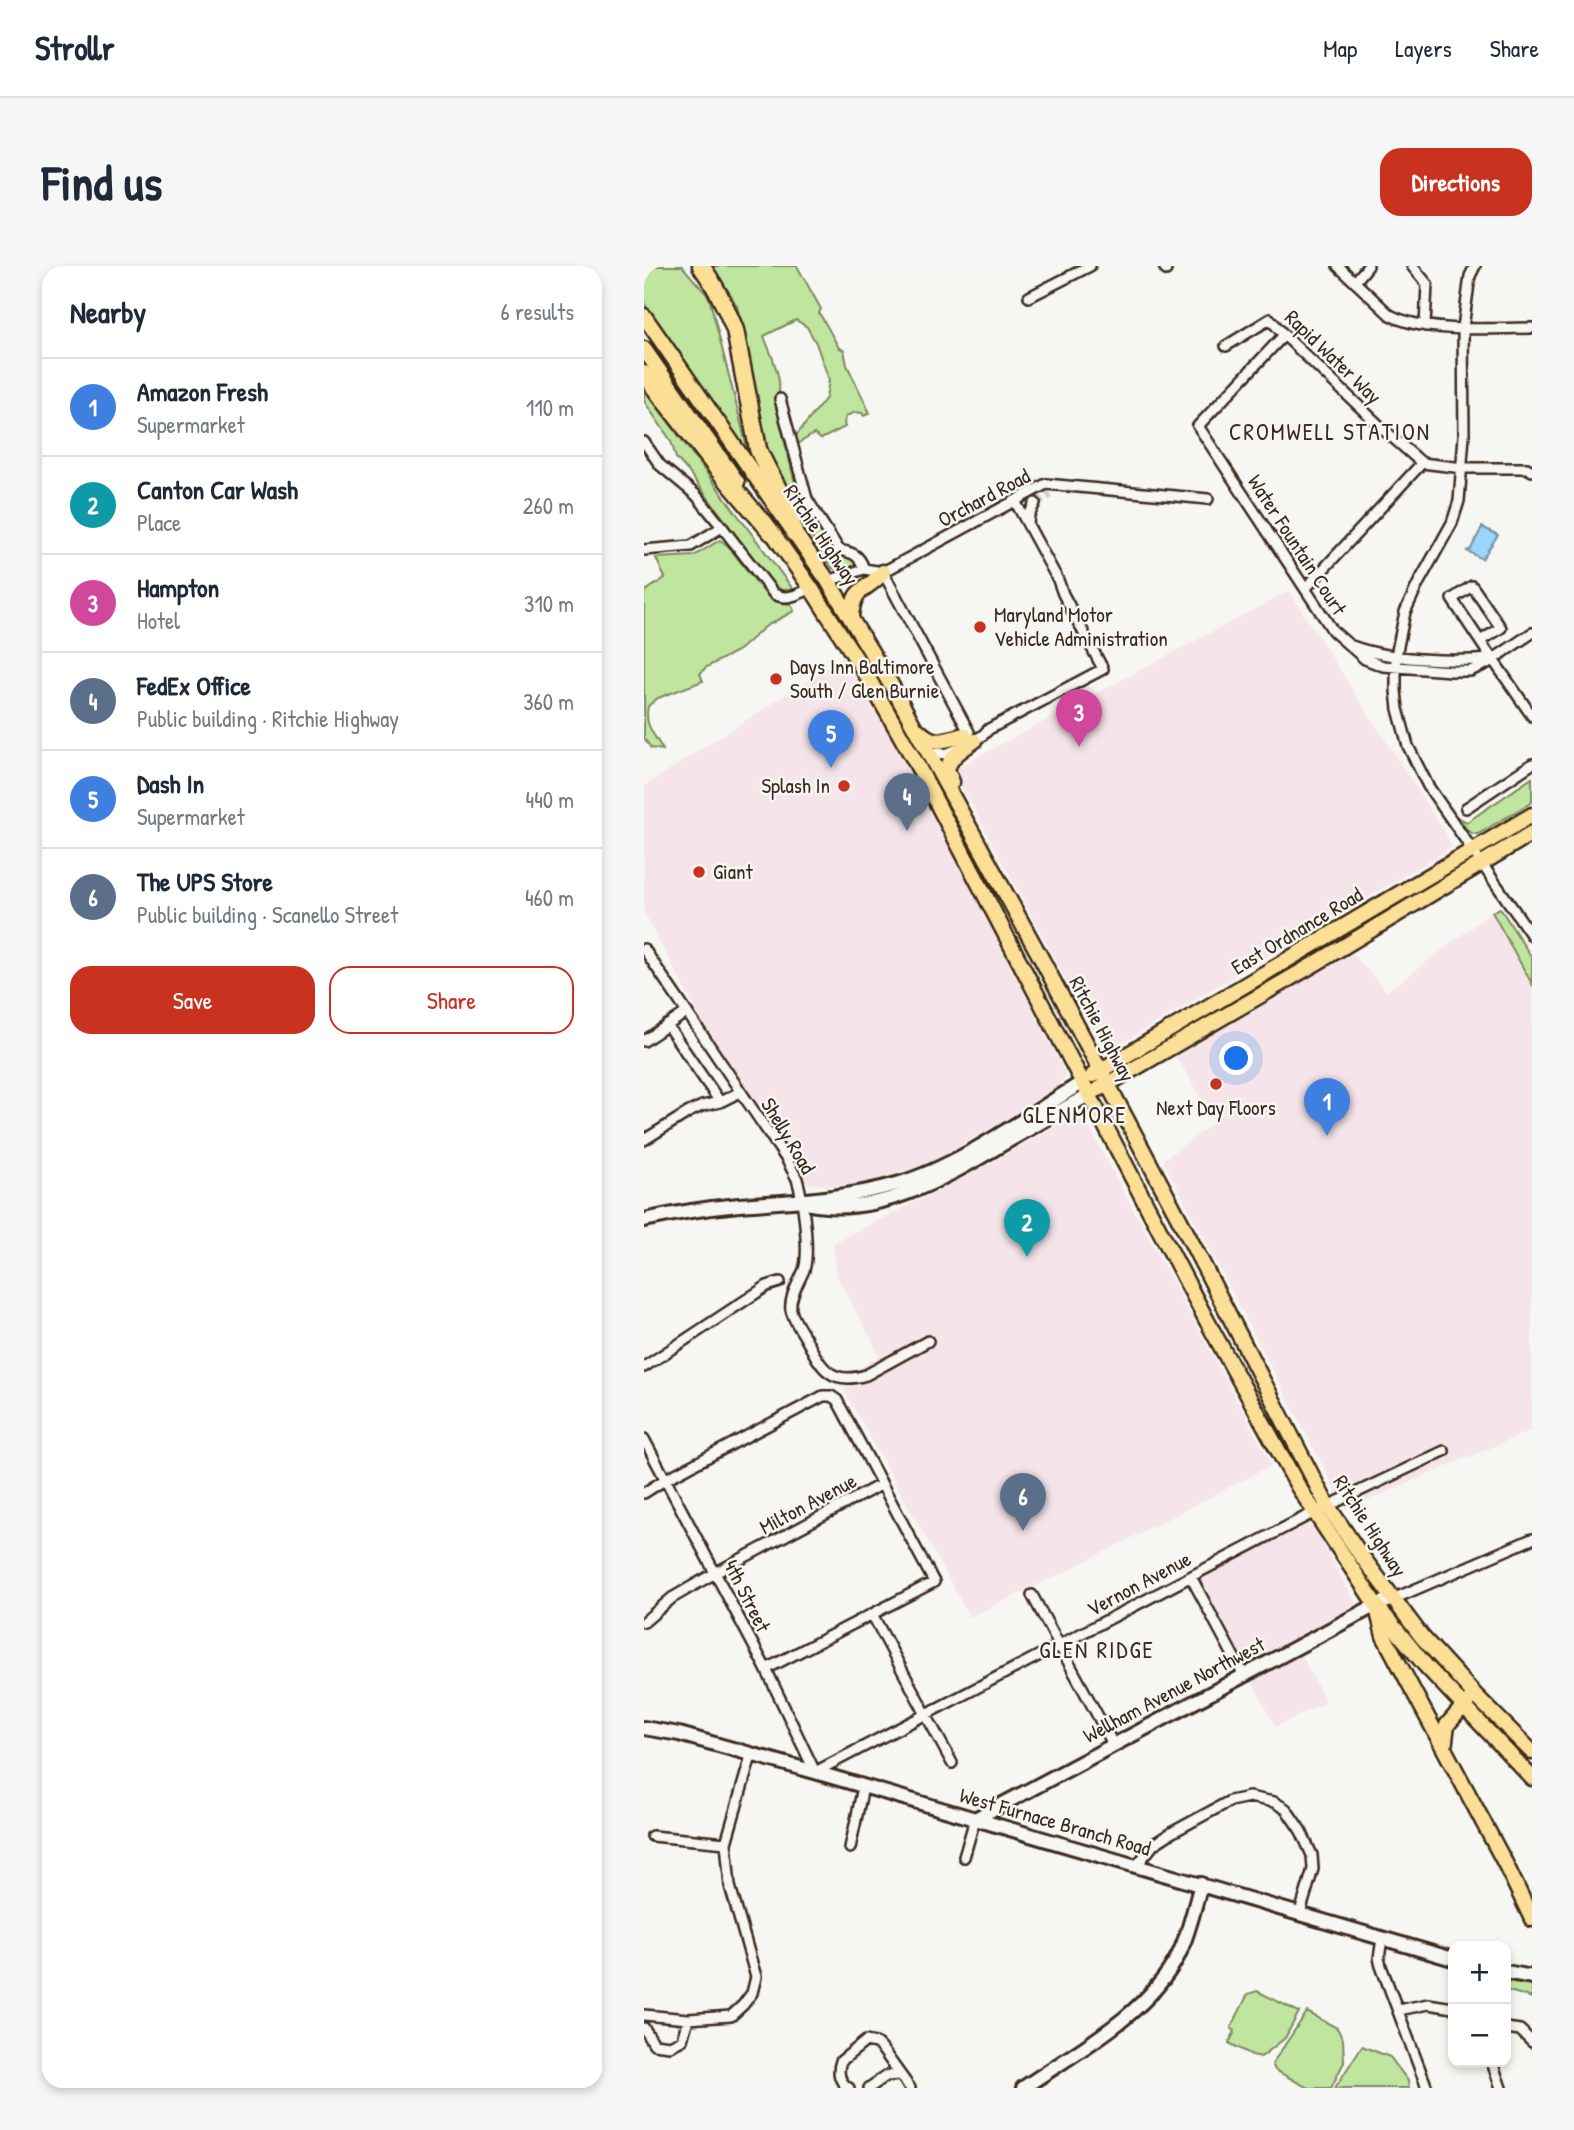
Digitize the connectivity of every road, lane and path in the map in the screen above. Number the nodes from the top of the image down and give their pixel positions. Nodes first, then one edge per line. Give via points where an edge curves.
1 (701, 266) edge
2 (1090, 266) edge
3 (1338, 266) edge
4 (1368, 266) edge
5 (1412, 266) edge
6 (1475, 266) edge
7 (1355, 282) junction
8 (1029, 297) dead end
9 (644, 316) edge
10 (1425, 326) junction
11 (1463, 328) junction
12 (1532, 328) edge
13 (1284, 335) junction
14 (1226, 346) dead end
15 (644, 349) edge
16 (644, 374) edge
17 (780, 399) dead end
18 (644, 443) edge
19 (1422, 463) junction
20 (1463, 468) junction
21 (1532, 471) edge
22 (1103, 489) junction
23 (1049, 494) tunnel mouth
24 (1208, 499) dead end
25 (1015, 501) junction
26 (1035, 503) tunnel mouth
27 (1028, 524) junction
28 (722, 527) junction
29 (771, 531) junction
30 (794, 533) junction
31 (644, 550) edge
32 (864, 569) junction
33 (883, 572) junction
34 (828, 581) junction
35 (811, 588) junction
36 (1306, 589) junction
37 (850, 617) junction
38 (859, 631) junction
39 (1532, 633) edge
40 (1480, 641) junction
41 (1348, 645) junction
42 (1396, 656) junction
43 (1493, 659) junction
44 (1396, 667) junction
45 (1532, 716) edge
46 (914, 726) junction
47 (969, 736) junction
48 (934, 755) junction
49 (1532, 764) edge
50 (1466, 808) dead end
51 (961, 813) junction
52 (1532, 815) edge
53 (1532, 833) edge
54 (1472, 851) junction
55 (963, 856) junction
56 (1483, 863) junction
57 (1016, 912) junction
58 (1532, 936) edge
59 (644, 949) edge
60 (687, 1012) junction
61 (667, 1025) junction
62 (646, 1036) edge
63 (1103, 1077) junction
64 (1086, 1088) junction
65 (740, 1092) junction
66 (720, 1102) junction
67 (644, 1140) edge
68 (802, 1202) junction
69 (644, 1220) edge
70 (780, 1282) dead end
71 (929, 1341) dead end
72 (644, 1367) edge
73 (644, 1439) edge
74 (1444, 1451) dead end
75 (666, 1479) junction
76 (882, 1484) junction
77 (644, 1493) edge
78 (1328, 1505) junction
79 (1314, 1512) junction
80 (1532, 1539) edge
81 (715, 1573) junction
82 (1191, 1577) junction
83 (1032, 1595) dead end
84 (1393, 1599) junction
85 (1376, 1605) junction
86 (872, 1614) junction
87 (644, 1622) edge
88 (1059, 1645) junction
89 (766, 1669) junction
90 (1243, 1674) junction
91 (1475, 1695) junction
92 (1463, 1707) junction
93 (926, 1714) junction
94 (644, 1728) edge
95 (1112, 1744) junction
96 (1444, 1748) junction
97 (1532, 1752) edge
98 (751, 1755) junction
99 (952, 1763) dead end
100 (815, 1772) junction
101 (1532, 1778) edge
102 (863, 1787) junction
103 (975, 1819) junction
104 (652, 1836) dead end
105 (726, 1843) junction
106 (850, 1848) dead end
107 (964, 1857) dead end
108 (1138, 1865) junction
109 (1201, 1884) junction
110 (1300, 1913) junction
111 (1532, 1919) edge
112 (1382, 1939) junction
113 (1448, 1958) edge
114 (1511, 1973) edge
115 (1532, 1977) edge
116 (1448, 2007) edge
117 (1399, 2010) junction
118 (644, 2015) edge
119 (688, 2019) junction
120 (644, 2028) edge
121 (1511, 2029) edge
122 (1532, 2042) edge
123 (1494, 2067) edge
124 (901, 2075) junction
125 (849, 2088) edge
126 (869, 2088) edge
127 (911, 2088) edge
128 (1023, 2088) edge
129 (1427, 2088) edge
130 (1501, 2088) edge

1 - 30 highway via 722,298 735,330 758,449 791,514
2 - 8 street
3 - 7 street
4 - 7 street
5 - 10 street via 1427,284
6 - 11 street
7 - 10 street via 1390,315
9 - 30 main road, Ritchie Highway
10 - 11 street
11 - 12 street
11 - 20 street
13 - 14 street, Rapid Water Way via 1270,319
13 - 19 street, Rapid Water Way
13 - 36 street, Water Fountain Court via 1198,426
15 - 29 main road, Ritchie Highway
16 - 29 highway
17 - 32 street via 807,499 839,550 860,557
18 - 28 street
19 - 20 street
19 - 36 street
20 - 21 street
20 - 42 street via 1452,523 1405,612
22 - 23 street
22 - 24 street, Orchard Road
22 - 25 street, Orchard Road via 1046,484
25 - 27 street
25 - 33 street, Orchard Road
26 - 27 street
27 - 47 street via 1103,669
28 - 31 street via 681,549
28 - 35 street via 774,594 789,597
29 - 34 main road via 815,578
29 - 35 main road, Ritchie Highway
30 - 34 main road, Ritchie Highway
32 - 33 street
32 - 34 street
33 - 37 main road via 856,595
33 - 47 street
34 - 37 main road, Ritchie Highway
35 - 38 main road via 824,592 843,620
35 - 55 main road, Ritchie Highway via 875,691
36 - 41 street, Water Fountain Court
37 - 38 main road, Ritchie Highway
38 - 46 main road, Ritchie Highway
39 - 43 street, Water Fountain Court
40 - 40 street via 1452,599 1472,586 1501,628
40 - 43 street
41 - 42 street, Water Fountain Court
41 - 44 street, Water Fountain Court via 1365,659
42 - 43 street, Water Fountain Court
42 - 44 street
43 - 44 street, Water Fountain Court via 1470,671
43 - 45 street
44 - 54 street via 1398,709 1408,746 1428,786
46 - 47 main road via 937,742
46 - 48 main road, Ritchie Highway
47 - 48 street via 946,754
47 - 51 main road via 947,770 960,797
48 - 51 main road, Ritchie Highway
49 - 50 street
51 - 57 main road, Ritchie Highway
52 - 54 main road, East Ordnance Road
53 - 56 main road, East Ordnance Road
54 - 56 street
54 - 63 main road, East Ordnance Road
55 - 57 main road via 980,871 1004,911
55 - 64 main road, Ritchie Highway
56 - 58 street
56 - 63 main road, East Ordnance Road
57 - 63 main road, Ritchie Highway
59 - 60 street, Shelly Road
60 - 61 street
60 - 65 street, Shelly Road
61 - 62 street
61 - 66 street
63 - 64 main road, East Ordnance Road
63 - 78 main road, Ritchie Highway
64 - 68 street via 927,1186 864,1205 825,1207
64 - 79 main road, Ritchie Highway via 1212,1331
65 - 66 street
65 - 68 street, Shelly Road via 793,1171
66 - 67 street via 689,1112
68 - 69 street via 703,1209
68 - 71 street, Shelly Road via 805,1267 790,1302 791,1313 821,1366 837,1377 857,1378
70 - 72 street
73 - 75 street, 4th Street
74 - 78 street, Vernon Avenue
75 - 76 street via 831,1396
75 - 77 street
75 - 81 street, 4th Street
76 - 81 street, Milton Avenue
76 - 86 street via 934,1582
78 - 79 street, Vernon Avenue
78 - 84 main road, Ritchie Highway
79 - 82 street, Vernon Avenue
79 - 85 main road, Ritchie Highway
80 - 84 street
81 - 87 street, Milton Avenue via 671,1598
81 - 89 street, 4th Street
82 - 88 street, Vernon Avenue
82 - 90 street
83 - 88 street
84 - 85 street, Wellham Avenue Northwest
84 - 91 main road, Ritchie Highway
85 - 90 street, Wellham Avenue Northwest
85 - 92 main road, Ritchie Highway
85 - 96 main road via 1384,1636
86 - 89 street
86 - 93 street
88 - 93 street, Vernon Avenue
88 - 95 street
89 - 100 street, 4th Street
90 - 95 street, Wellham Avenue Northwest
91 - 92 main road
91 - 97 main road, Ritchie Highway
92 - 96 main road via 1447,1726
92 - 101 main road, Ritchie Highway
93 - 99 street
93 - 100 street, Vernon Avenue
94 - 98 street, West Furnace Branch Road
95 - 103 street, Wellham Avenue Northwest
96 - 111 main road
98 - 100 street, West Furnace Branch Road
98 - 105 street
100 - 102 street, West Furnace Branch Road
102 - 103 street, West Furnace Branch Road
102 - 106 street
103 - 107 street
103 - 108 street, West Furnace Branch Road
104 - 105 street
105 - 119 street via 730,1886 756,1977 752,1993 731,2016
108 - 109 street, West Furnace Branch Road
108 - 110 street via 1154,1844 1230,1801 1249,1797 1274,1802 1286,1809 1312,1855 1313,1869
109 - 110 street, West Furnace Branch Road
109 - 128 street via 1179,1954 1160,1984 1128,2015
110 - 112 street, West Furnace Branch Road
112 - 113 street, West Furnace Branch Road
112 - 117 street via 1379,1958
114 - 115 street
116 - 117 street via 1428,2004
117 - 129 street
118 - 119 street
119 - 120 street via 682,2040 670,2046 654,2044
121 - 122 street via 1520,2030
123 - 130 street
124 - 125 street via 876,2043 866,2041 839,2066 841,2081
124 - 126 street via 886,2076
124 - 127 street

